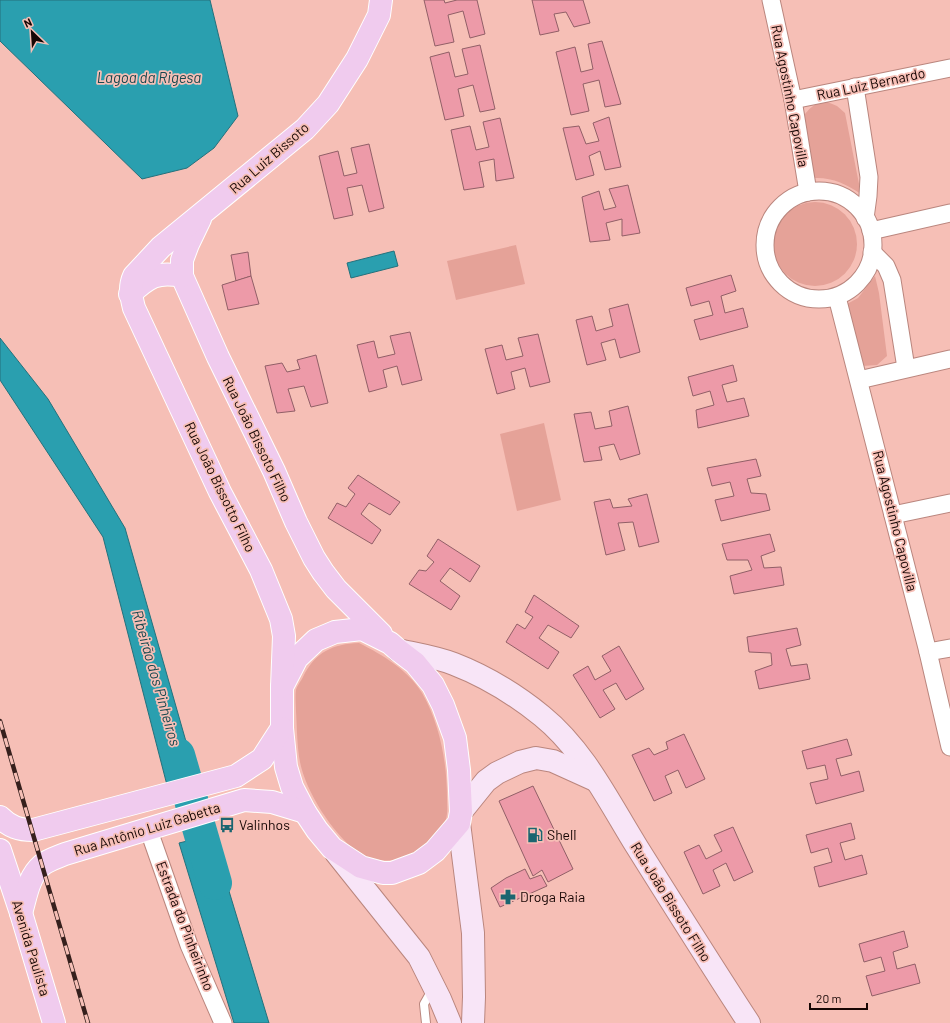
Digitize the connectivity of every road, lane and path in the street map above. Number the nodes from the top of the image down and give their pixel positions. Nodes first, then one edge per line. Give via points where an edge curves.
1 (381, 0) edge
2 (771, 0) edge
3 (950, 68) edge
4 (854, 87) junction
5 (793, 100) junction
6 (808, 192) junction
7 (204, 213) junction
8 (950, 214) edge
9 (868, 224) junction
10 (872, 252) junction
11 (182, 276) junction
12 (130, 294) junction
13 (837, 296) junction
14 (950, 359) edge
15 (906, 368) junction
16 (859, 380) junction
17 (950, 503) edge
18 (893, 515) junction
19 (394, 646) junction
20 (950, 648) edge
21 (928, 652) junction
22 (282, 687) junction
23 (282, 728) junction
24 (950, 747) edge
25 (595, 780) junction
26 (305, 812) junction
27 (0, 817) edge
28 (460, 818) junction
29 (152, 827) junction
30 (332, 848) junction
31 (0, 850) edge
32 (21, 913) junction
33 (434, 987) junction
34 (54, 1023) edge
35 (223, 1023) edge
36 (426, 1023) edge
37 (450, 1023) edge
38 (473, 1023) edge
39 (749, 1023) edge

1 - 7 main road, Rua Luiz Bissoto via 379,15 357,59 328,104 304,129
2 - 5 street, Rua Agostinho Capovilla
3 - 4 street, Rua Luiz Bernardo
4 - 5 street, Rua Luiz Bernardo
4 - 9 street via 869,177
5 - 6 street, Rua Agostinho Capovilla
6 - 9 street via 835,193 845,198 860,210
6 - 13 street via 785,203 776,211 764,238 767,263 776,279 786,289 813,299
7 - 11 main road, Rua João Bissoto Filho via 182,260
7 - 12 main road, Rua Luiz Bissoto via 149,258 134,276
8 - 9 street
9 - 10 street
10 - 13 street via 864,274 848,291
10 - 15 street via 886,266 892,280
11 - 12 main road via 162,274 151,278
11 - 19 main road, Rua João Bissoto Filho via 314,558 336,589
12 - 22 main road, Rua João Bissotto Filho via 134,308 220,492 261,570 282,619
13 - 16 street, Rua Agostinho Capovilla
14 - 15 street
15 - 16 street
16 - 18 street, Rua Agostinho Capovilla
17 - 18 street
18 - 21 street, Rua Agostinho Capovilla
19 - 22 main road, Rua João Bissoto Filho via 362,629 335,632 316,640 297,658
19 - 25 main road, Rua João Bissoto Filho via 453,663 512,694 542,716 569,742
19 - 28 main road, Rua João Bissoto Filho via 415,663 433,685 443,705 455,738
20 - 21 street
21 - 24 street, Rua Agostinho Capovilla
22 - 23 main road, Rua João Bissoto Filho
23 - 26 main road, Rua João Bissoto Filho via 286,766 292,787
23 - 27 main road, Rua Antônio Luiz Gabetta via 262,759 236,776 33,830 14,828
25 - 28 main road, Rua João Bissoto Filho via 553,761 536,758 520,762 486,781
25 - 39 main road, Rua João Bissoto Filho
26 - 29 main road, Rua Antônio Luiz Gabetta via 272,802 244,800
26 - 30 main road, Rua João Bissoto Filho
28 - 30 main road, Rua João Bissoto Filho via 435,851 419,863 392,873 361,867
28 - 38 main road via 473,933
29 - 32 main road, Rua Antônio Luiz Gabetta via 65,854 42,865 32,878
29 - 35 street, Estrada do Pinheirinho via 189,944
30 - 33 main road via 419,957
31 - 32 main road, Avenida Paulista
32 - 34 main road, Avenida Paulista
33 - 36 lane via 424,1004
33 - 37 main road

